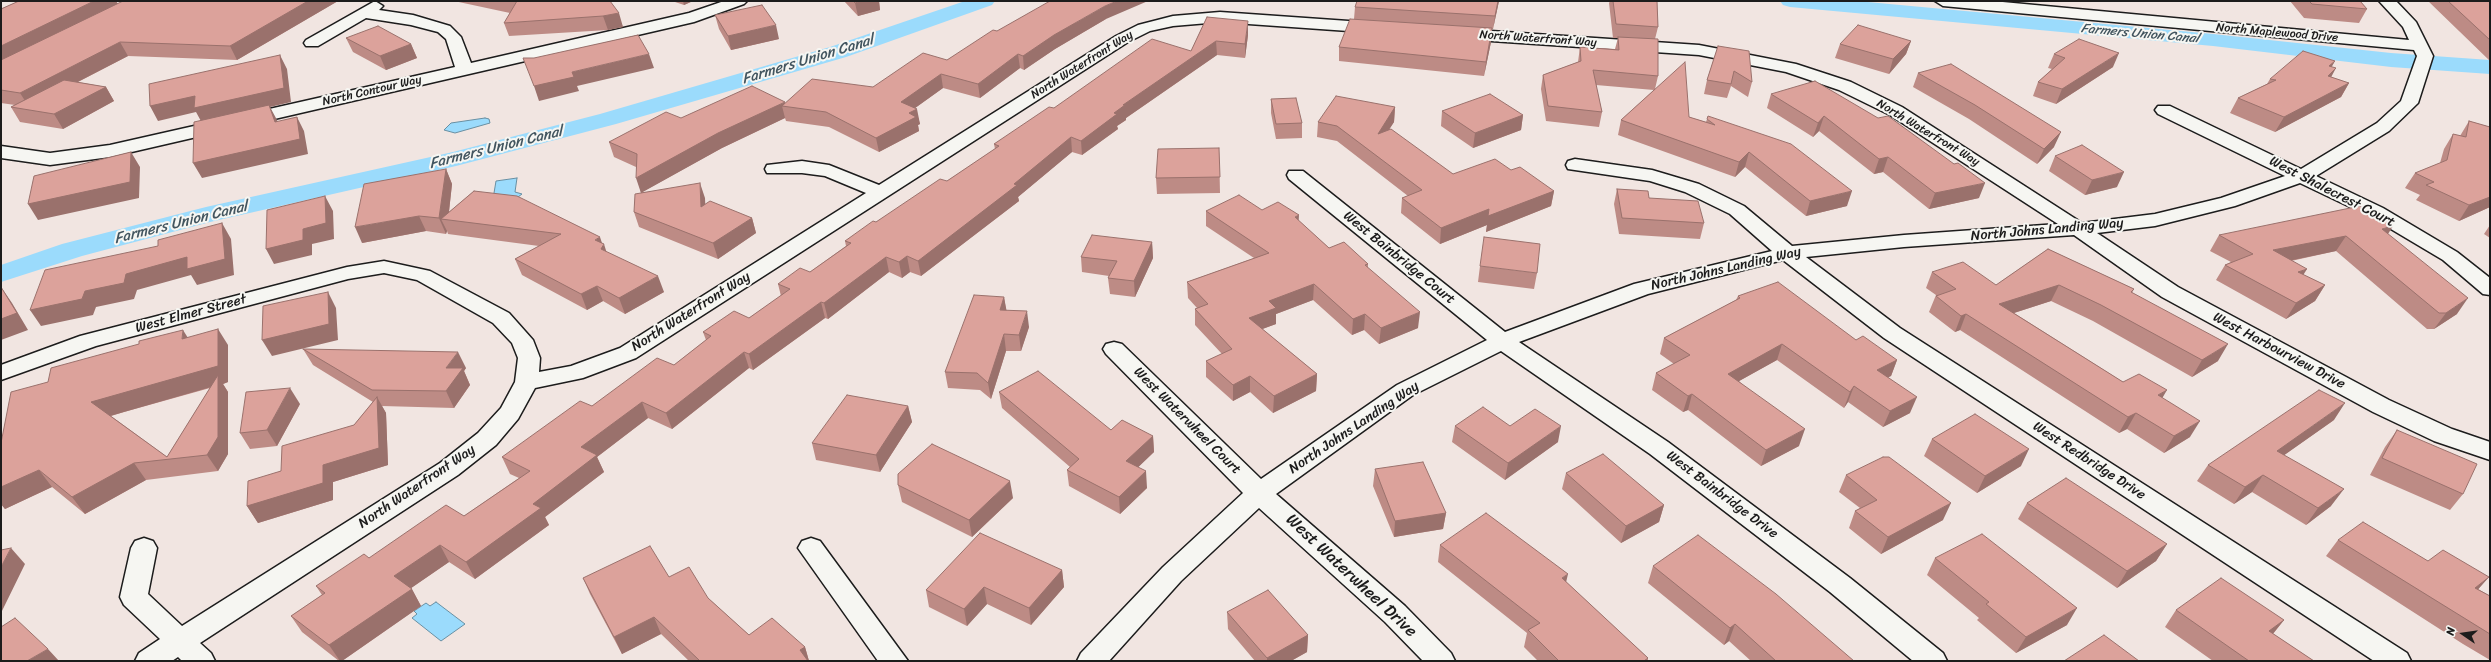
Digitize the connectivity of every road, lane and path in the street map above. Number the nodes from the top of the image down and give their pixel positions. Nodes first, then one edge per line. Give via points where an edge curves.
1 (382, 1) edge
2 (739, 1) edge
3 (1943, 1) edge
4 (2387, 1) edge
5 (363, 13) junction
6 (1393, 29) edge
7 (1440, 32) edge
8 (312, 43) dead end
9 (2422, 57) junction
10 (465, 70) junction
11 (2164, 110) dead end
12 (1, 152) edge
13 (1575, 166) dead end
14 (774, 169) dead end
15 (1296, 175) dead end
16 (2302, 176) junction
17 (880, 192) junction
18 (2078, 230) junction
19 (1787, 253) junction
20 (2490, 289) edge
21 (1502, 341) junction
22 (1114, 348) dead end
23 (1, 373) edge
24 (527, 382) junction
25 (2490, 452) edge
26 (1259, 493) junction
27 (144, 548) dead end
28 (811, 548) dead end
29 (179, 642) junction
30 (149, 661) edge
31 (201, 661) edge
32 (894, 661) edge
33 (1092, 661) edge
34 (1441, 661) edge
35 (1932, 661) edge
36 (2397, 661) edge

1 - 5 street
2 - 10 street, North Contour Way via 694,17
3 - 9 street, North Maplewood Drive
4 - 9 street via 2410,25
5 - 8 street
5 - 10 street via 413,20 444,30 453,37
6 - 17 street, North Waterfront Way via 1220,17 1173,21 1144,28 1122,39
7 - 18 street, North Waterfront Way via 1699,50 1790,68 1845,86 1896,111
9 - 16 street, North Johns Landing Way via 2409,103 2383,127
10 - 12 street, North Contour Way via 110,151 50,159
11 - 16 street, West Shalecrest Court
13 - 19 street, West Redbridge Drive via 1652,176 1692,188 1737,210
14 - 17 street via 802,167 829,171
15 - 21 street, West Bainbridge Court
16 - 18 street, North Johns Landing Way via 2228,202 2155,220
16 - 20 street, West Shalecrest Court via 2413,233 2450,256
17 - 24 street, North Waterfront Way via 628,353 574,372
18 - 19 street, North Johns Landing Way via 1904,241
18 - 25 street, West Harbourview Drive via 2170,292 2381,406 2443,435
19 - 21 street, North Johns Landing Way via 1641,289
19 - 36 street, West Redbridge Drive via 1892,333
21 - 26 street, North Johns Landing Way via 1405,390
21 - 35 street, West Bainbridge Drive via 1659,448 1840,585
22 - 26 street, West Waterwheel Court
23 - 24 street, West Elmer Street via 118,333 347,273 384,267 423,275 501,318 522,340 529,358
24 - 29 street, North Waterfront Way via 510,413 487,439 450,469
26 - 33 street, North Johns Landing Way via 1172,574
26 - 34 street, West Waterwheel Drive via 1395,614
27 - 29 street via 134,597
28 - 32 street
29 - 30 street, North Waterfront Way
29 - 31 street

